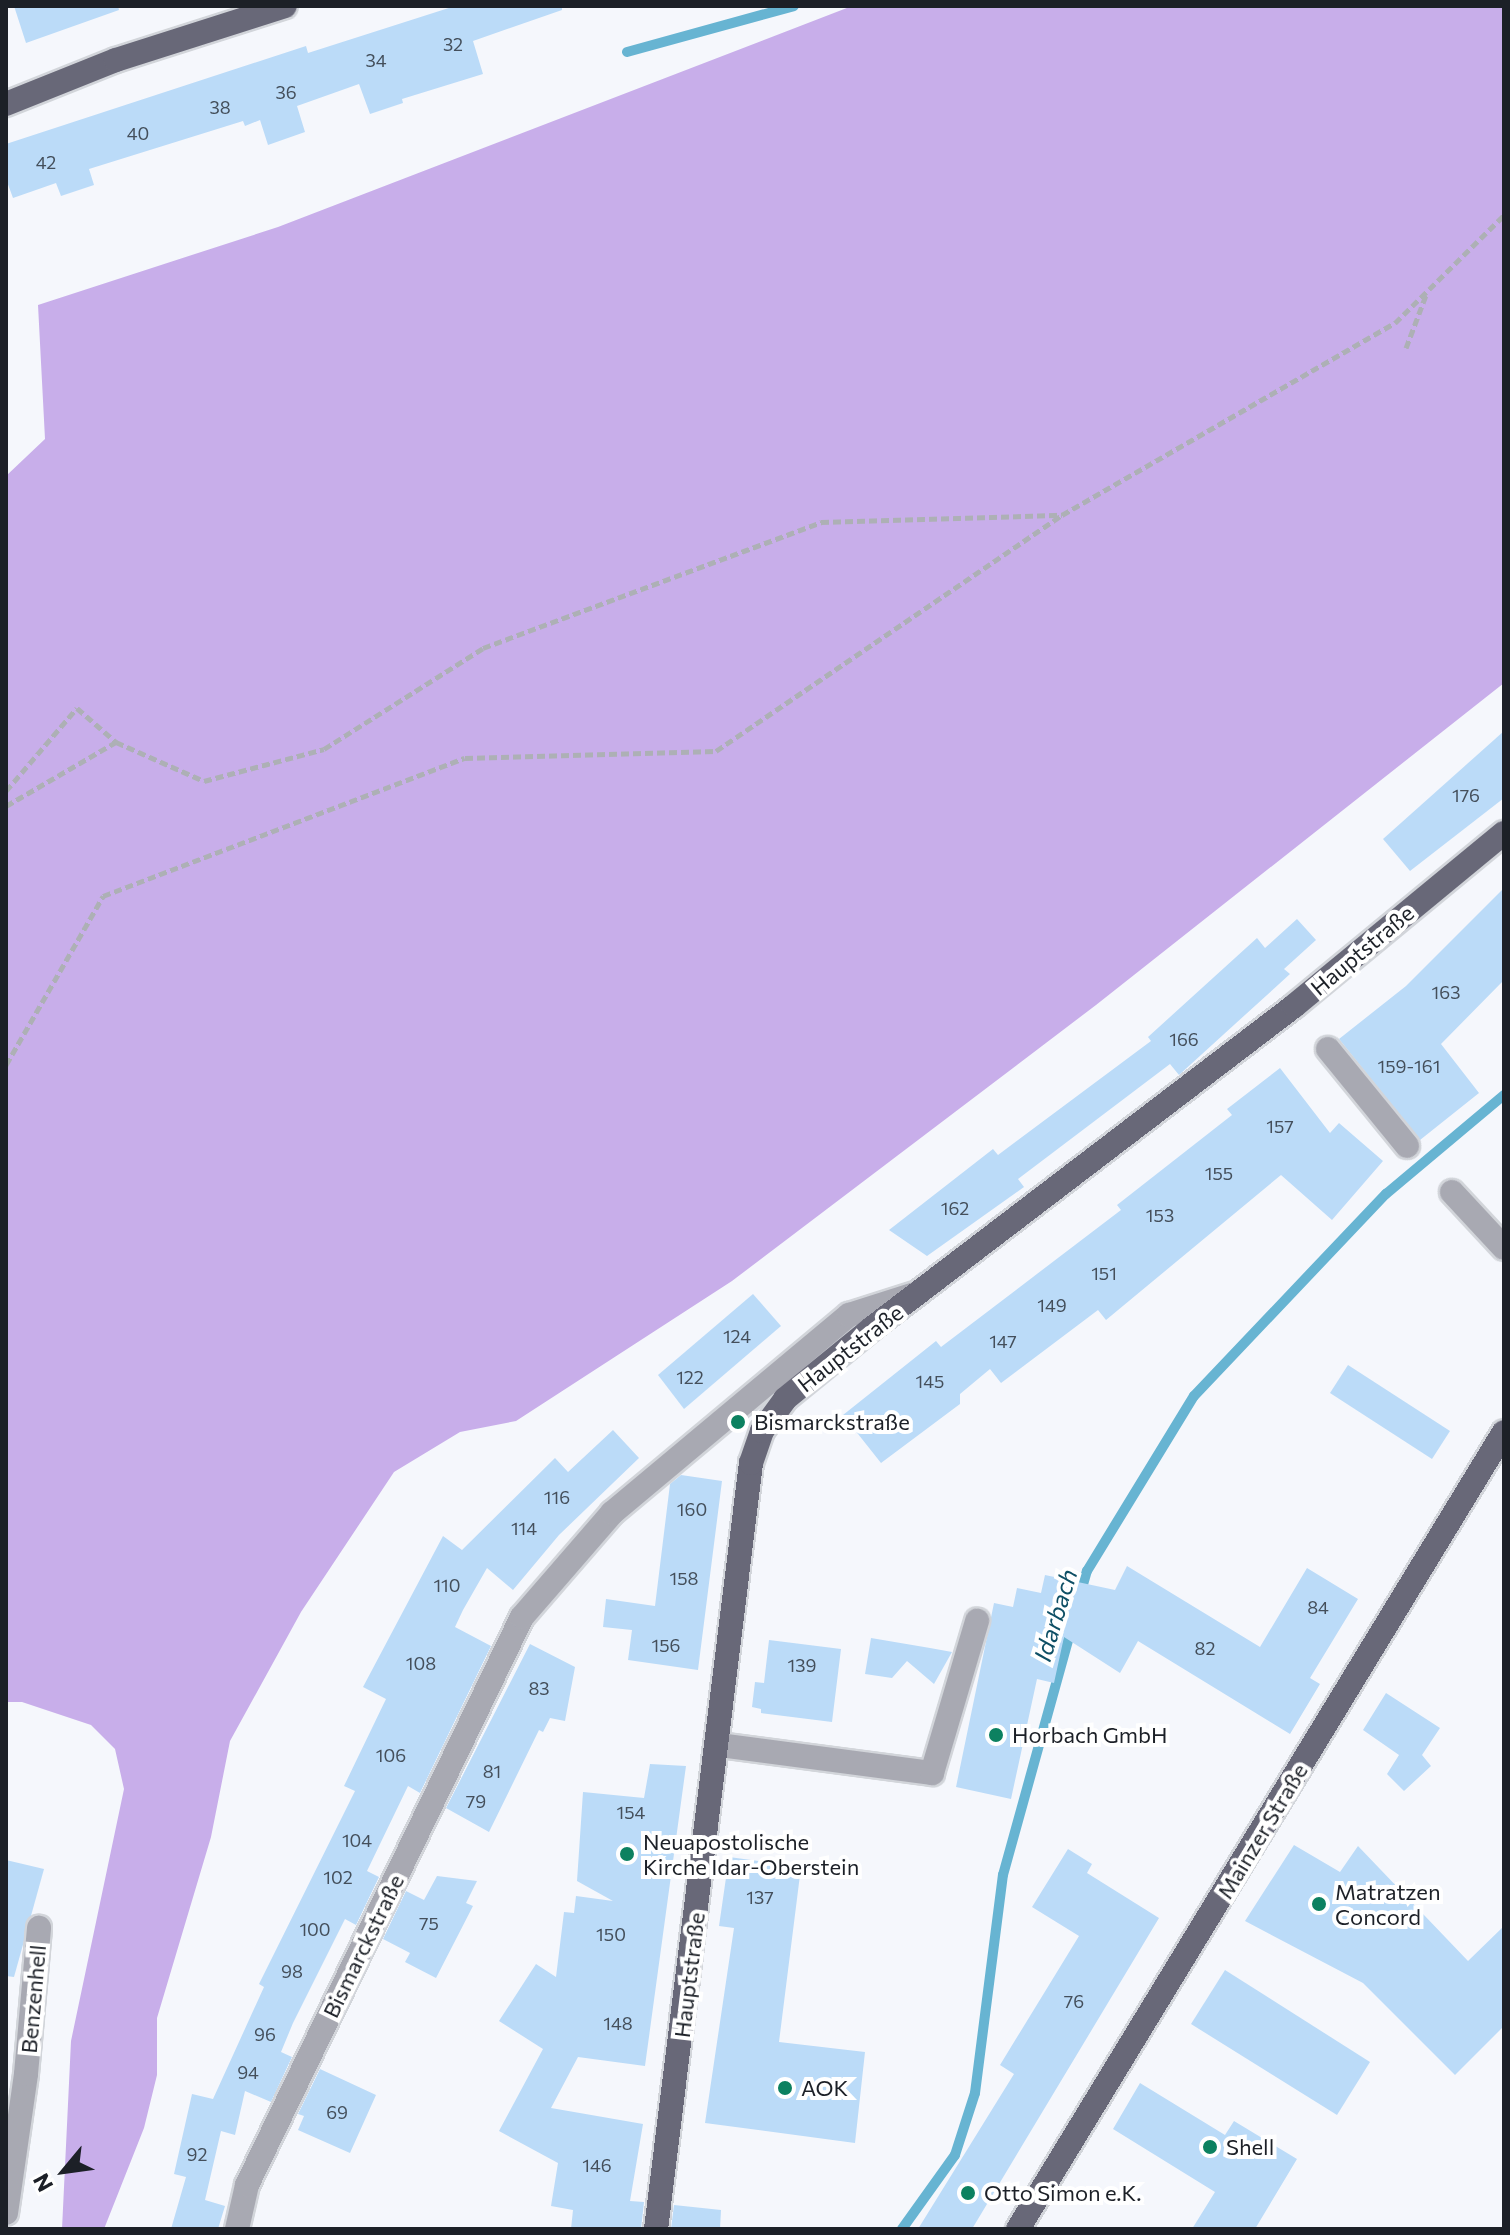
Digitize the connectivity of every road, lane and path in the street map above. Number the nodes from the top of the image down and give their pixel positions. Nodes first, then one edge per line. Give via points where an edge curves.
1 (285, 6) edge
2 (6, 104) edge
3 (1504, 215) edge
4 (1427, 290) junction
5 (1406, 348) dead end
6 (1062, 515) junction
7 (116, 742) junction
8 (6, 791) edge
9 (6, 806) edge
10 (1504, 833) edge
11 (1328, 1049) dead end
12 (6, 1065) edge
13 (1407, 1146) dead end
14 (1452, 1192) dead end
15 (1504, 1248) edge
16 (921, 1292) junction
17 (1504, 1432) edge
18 (977, 1621) dead end
19 (719, 1745) junction
20 (39, 1928) dead end
21 (6, 2213) edge
22 (237, 2229) edge
23 (656, 2229) edge
24 (1018, 2229) edge

1 - 2 main road via 116,60
3 - 4 path
4 - 5 path
4 - 6 path via 1395,323
6 - 7 path via 821,522 483,648 324,749 204,781
6 - 12 path via 716,751 465,758 103,896
7 - 8 path via 77,708
7 - 9 path
10 - 16 main road, Hauptstraße via 1294,1006
11 - 13 street
14 - 15 street
16 - 19 main road, Hauptstraße via 785,1399 762,1431 751,1463
16 - 22 street, Bismarckstraße via 849,1315 612,1513 522,1617 247,2185
17 - 24 main road, Mainzer Straße
18 - 19 street via 932,1773
19 - 23 main road, Hauptstraße
20 - 21 street, Benzenhell

